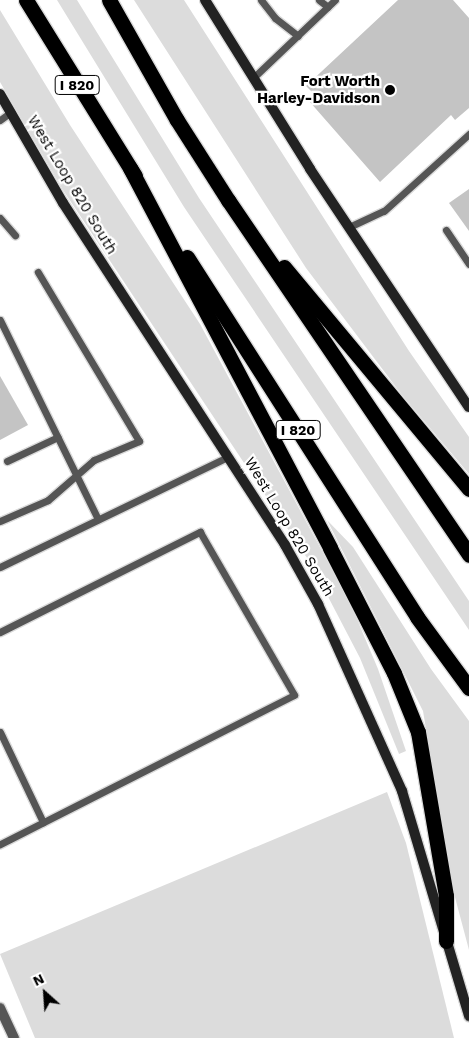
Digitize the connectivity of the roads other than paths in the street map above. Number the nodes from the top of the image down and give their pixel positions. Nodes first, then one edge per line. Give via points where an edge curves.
1 (26, 0) edge
2 (109, 0) edge
3 (205, 0) edge
4 (261, 0) edge
5 (319, 0) edge
6 (335, 0) edge
7 (328, 7) junction
8 (298, 36) junction
9 (253, 78) junction
10 (0, 94) edge
11 (11, 112) junction
12 (0, 120) edge
13 (469, 134) edge
14 (130, 168) junction
15 (228, 200) junction
16 (0, 218) edge
17 (349, 227) junction
18 (446, 230) dead end
19 (15, 235) dead end
20 (469, 264) edge
21 (38, 272) dead end
22 (0, 320) edge
23 (469, 407) edge
24 (58, 437) junction
25 (228, 457) junction
26 (8, 461) dead end
27 (76, 473) junction
28 (469, 489) edge
29 (98, 519) junction
30 (0, 521) edge
31 (469, 555) edge
32 (0, 567) edge
33 (0, 632) edge
34 (469, 688) edge
35 (0, 732) edge
36 (44, 822) junction
37 (0, 844) edge
38 (446, 941) junction
39 (0, 1008) edge
40 (469, 1016) edge
41 (14, 1038) edge

1 - 14 highway, I 820
2 - 15 highway via 177,120
3 - 9 main road
4 - 8 lane via 275,18
5 - 7 lane
6 - 7 lane
7 - 8 lane
8 - 9 lane
9 - 17 main road
10 - 11 main road, West Loop 820 South
11 - 12 lane
11 - 25 main road, West Loop 820 South via 63,203
13 - 17 lane via 384,211
14 - 34 highway, I 820 via 417,617
14 - 38 highway via 394,673 418,732 446,896
15 - 28 highway
15 - 31 highway
16 - 19 lane
17 - 23 main road
18 - 20 lane
21 - 27 lane via 139,441 94,460
22 - 24 lane
24 - 26 lane
24 - 27 lane
25 - 29 lane
25 - 38 main road, West Loop 820 South via 285,545 351,671 402,791
27 - 29 lane
27 - 30 lane via 48,500
29 - 32 lane
33 - 36 lane via 200,532 294,695
35 - 36 lane
36 - 37 lane
38 - 40 main road, West Loop 820 South
39 - 41 street

